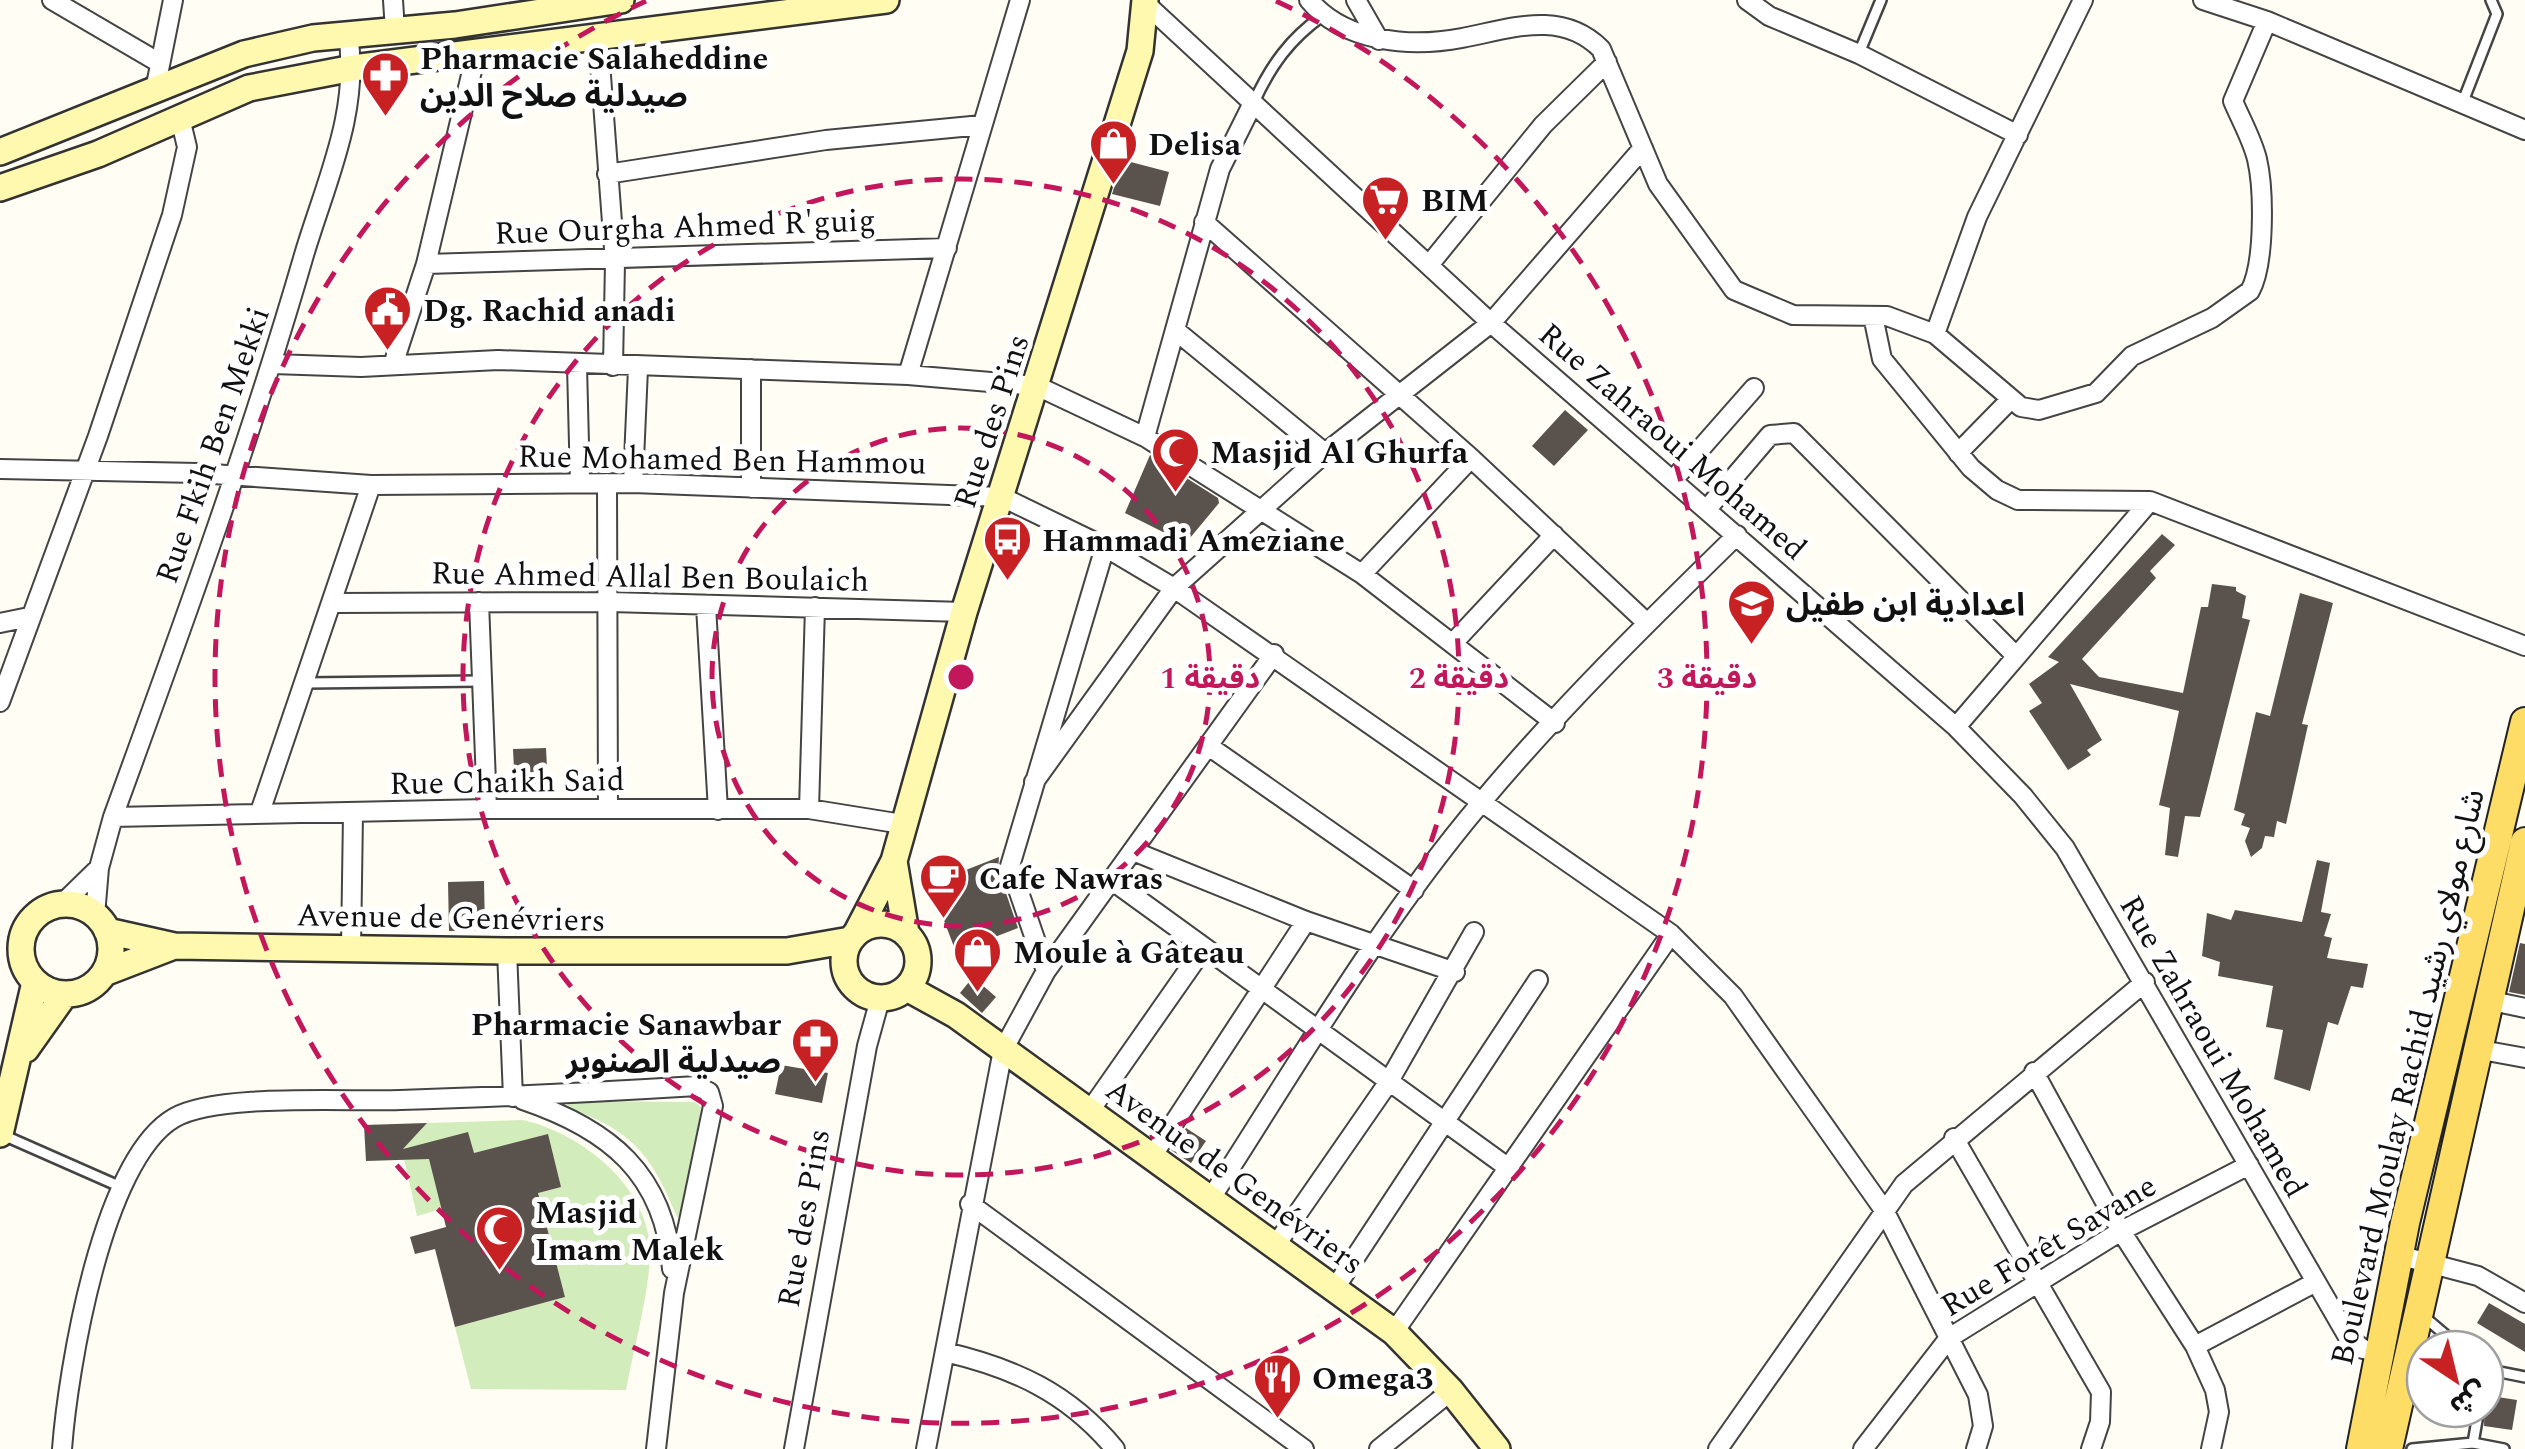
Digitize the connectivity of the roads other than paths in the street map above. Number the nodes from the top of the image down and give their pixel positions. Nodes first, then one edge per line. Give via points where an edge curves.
1 (52, 0) edge
2 (173, 0) edge
3 (393, 0) edge
4 (621, 0) edge
5 (886, 0) edge
6 (1020, 0) edge
7 (1309, 0) edge
8 (1356, 0) edge
9 (1746, 0) edge
10 (1881, 0) edge
11 (2084, 0) edge
12 (2203, 0) edge
13 (2490, 0) edge
14 (1146, 2) edge
15 (1322, 16) junction
16 (2267, 21) junction
17 (396, 31) junction
18 (348, 34) junction
19 (598, 36) junction
20 (1379, 40) junction
21 (476, 54) junction
22 (1858, 54) junction
23 (158, 62) junction
24 (1607, 62) junction
25 (354, 68) junction
26 (155, 90) junction
27 (1253, 103) junction
28 (2462, 105) junction
29 (180, 118) junction
30 (982, 126) junction
31 (2525, 130) edge
32 (2018, 135) junction
33 (1643, 148) junction
34 (0, 152) edge
35 (607, 174) junction
36 (0, 188) edge
37 (1204, 222) junction
38 (947, 248) junction
39 (615, 262) junction
40 (426, 264) junction
41 (1430, 265) junction
42 (1873, 316) junction
43 (1490, 322) junction
44 (1175, 330) junction
45 (1934, 334) junction
46 (273, 364) junction
47 (393, 365) junction
48 (577, 366) junction
49 (613, 366) junction
50 (638, 368) junction
51 (751, 369) junction
52 (908, 375) junction
53 (1037, 386) junction
54 (1754, 388) dead end
55 (1402, 396) junction
56 (2008, 401) junction
57 (1146, 437) junction
58 (1325, 453) junction
59 (1958, 453) junction
60 (1472, 458) junction
61 (0, 469) edge
62 (84, 474) junction
63 (235, 477) junction
64 (1674, 480) junction
65 (580, 483) junction
66 (607, 483) junction
67 (633, 483) junction
68 (371, 485) junction
69 (751, 488) junction
70 (1002, 497) junction
71 (2150, 501) junction
72 (1707, 509) junction
73 (1262, 510) junction
74 (1554, 535) junction
75 (1737, 535) junction
76 (1106, 547) junction
77 (1362, 574) junction
78 (1174, 588) junction
79 (479, 602) junction
80 (610, 602) junction
81 (334, 603) junction
82 (706, 606) junction
83 (815, 607) junction
84 (964, 612) junction
85 (29, 617) junction
86 (0, 623) edge
87 (1648, 623) junction
88 (1453, 642) junction
89 (2525, 646) edge
90 (1274, 654) junction
91 (2015, 655) junction
92 (482, 681) junction
93 (305, 683) junction
94 (0, 702) edge
95 (2525, 722) edge
96 (1555, 723) junction
97 (1956, 727) junction
98 (1210, 747) junction
99 (1034, 782) junction
100 (1480, 803) junction
101 (487, 808) junction
102 (608, 808) junction
103 (809, 809) junction
104 (718, 810) junction
105 (260, 812) junction
106 (353, 814) junction
107 (113, 816) junction
108 (902, 824) junction
109 (2525, 842) edge
110 (1132, 851) junction
111 (894, 862) junction
112 (98, 868) junction
113 (1110, 878) junction
114 (1414, 890) junction
115 (62, 904) junction
116 (1306, 921) junction
117 (101, 923) junction
118 (1474, 932) dead end
119 (906, 934) junction
120 (1671, 934) junction
121 (12, 935) edge
122 (854, 936) junction
123 (1376, 942) junction
124 (174, 946) junction
125 (351, 948) junction
126 (1204, 948) junction
127 (507, 951) junction
128 (787, 951) junction
129 (844, 970) junction
130 (1046, 971) junction
131 (1455, 972) junction
132 (104, 973) junction
133 (0, 975) edge
134 (32, 978) junction
135 (1538, 980) dead end
136 (2145, 982) junction
137 (907, 988) junction
138 (1263, 992) junction
139 (66, 994) junction
140 (880, 999) junction
141 (2487, 1000) junction
142 (2525, 1008) edge
143 (1319, 1032) junction
144 (2476, 1049) junction
145 (1003, 1050) junction
146 (20, 1058) junction
147 (2525, 1058) edge
148 (2034, 1072) junction
149 (1388, 1083) junction
150 (513, 1097) junction
151 (1089, 1112) junction
152 (1445, 1125) junction
153 (0, 1134) edge
154 (1954, 1138) junction
155 (1151, 1158) junction
156 (2249, 1164) junction
157 (1510, 1168) junction
158 (122, 1187) junction
159 (1211, 1198) junction
160 (970, 1204) junction
161 (1884, 1210) junction
162 (2121, 1231) junction
163 (1275, 1246) junction
164 (2398, 1256) junction
165 (2426, 1266) junction
166 (2039, 1282) junction
167 (2314, 1284) junction
168 (1335, 1288) junction
169 (674, 1293) junction
170 (2525, 1304) edge
171 (2416, 1311) junction
172 (2438, 1329) edge
173 (1394, 1332) junction
174 (1948, 1338) junction
175 (2195, 1346) junction
176 (945, 1352) junction
177 (2378, 1352) junction
178 (1451, 1391) junction
179 (2475, 1429) edge
180 (2473, 1443) junction
181 (62, 1449) edge
182 (656, 1449) edge
183 (794, 1449) edge
184 (926, 1449) edge
185 (1114, 1449) edge
186 (1304, 1449) edge
187 (1379, 1449) edge
188 (1496, 1449) edge
189 (1718, 1449) edge
190 (1862, 1449) edge
191 (1976, 1449) edge
192 (2091, 1449) edge
193 (2210, 1449) edge
194 (2361, 1449) edge
195 (2388, 1449) edge
196 (2412, 1449) edge
197 (2504, 1449) edge

1 - 23 street
2 - 23 street
3 - 17 street
4 - 17 street
5 - 19 street
6 - 30 street
7 - 15 street
8 - 20 street
9 - 22 street
10 - 22 lane
11 - 32 street
12 - 16 street
13 - 28 lane via 2497,14
14 - 27 street, Rue Zahraoui Mohamed
14 - 53 street, Rue des Pins via 1140,52
15 - 20 street
15 - 27 lane via 1295,35
16 - 28 street
16 - 56 street via 2233,101 2262,183 2250,291 2212,318 2132,356 2096,393 2039,410
17 - 18 street
18 - 25 street, Rue Fkih Ben Mekki
18 - 26 street via 244,54
19 - 21 street
19 - 35 street
20 - 24 street via 1459,39 1499,27 1554,24 1586,34
21 - 25 street
21 - 40 street
22 - 32 street
23 - 26 street
24 - 33 street
24 - 41 street via 1543,125
25 - 29 street via 248,88
25 - 46 street, Rue Fkih Ben Mekki via 345,127
26 - 34 street
27 - 37 street via 1220,169
27 - 41 street, Rue Zahraoui Mohamed
28 - 31 street
29 - 36 street
29 - 62 street via 188,147 184,174
30 - 35 street via 826,140
30 - 38 street
32 - 45 street via 1977,216
33 - 42 street via 1658,184 1734,290 1793,315
33 - 43 street
35 - 39 street
37 - 44 street
37 - 55 street
38 - 39 street, Rue Ourgha Ahmed R'guig
38 - 52 street
39 - 40 street, Rue Ourgha Ahmed R'guig
39 - 49 street
40 - 47 street
41 - 43 street, Rue Zahraoui Mohamed
42 - 45 street
42 - 59 street via 1882,359
43 - 55 street
43 - 64 street, Rue Zahraoui Mohamed
44 - 57 street
44 - 58 street
45 - 56 street
46 - 47 street
46 - 63 street, Rue Fkih Ben Mekki
47 - 48 street via 498,360
48 - 49 street
48 - 65 street
49 - 50 street
50 - 51 street
50 - 67 street
51 - 52 street
51 - 69 street
52 - 53 street
53 - 57 street
53 - 70 street, Rue des Pins
54 - 64 street
55 - 58 street
55 - 60 street
56 - 59 street
57 - 73 street
58 - 73 street
59 - 71 street via 1997,490 2018,500
60 - 74 street
60 - 77 street
61 - 62 street, Rue Mohamed Ben Hammou
62 - 63 street, Rue Mohamed Ben Hammou
62 - 85 street
63 - 68 street, Rue Mohamed Ben Hammou
63 - 107 street, Rue Fkih Ben Mekki
64 - 72 street, Rue Zahraoui Mohamed
65 - 66 street, Rue Mohamed Ben Hammou
65 - 68 street, Rue Mohamed Ben Hammou
66 - 67 street, Rue Mohamed Ben Hammou
66 - 80 street
67 - 69 street, Rue Mohamed Ben Hammou
68 - 81 street
69 - 70 street, Rue Mohamed Ben Hammou
70 - 76 street, Rue Mohamed Ben Hammou
70 - 84 street, Rue des Pins
71 - 89 street
71 - 91 street
72 - 75 street, Rue Zahraoui Mohamed
72 - 91 street via 1770,436 1794,433
73 - 77 street
73 - 78 street
74 - 87 street
74 - 88 street
75 - 87 street
75 - 97 street, Rue Zahraoui Mohamed
76 - 78 street, Rue Mohamed Ben Hammou
76 - 99 street
77 - 88 street
78 - 90 street, Rue Mohamed Ben Hammou
78 - 99 street
79 - 80 street, Rue Ahmed Allal Ben Boulaich
79 - 81 street, Rue Ahmed Allal Ben Boulaich
79 - 92 street
80 - 82 street, Rue Ahmed Allal Ben Boulaich
80 - 102 street
81 - 93 street
82 - 83 street, Rue Ahmed Allal Ben Boulaich
82 - 104 street
83 - 84 street, Rue Ahmed Allal Ben Boulaich
83 - 103 street
84 - 108 street, Rue des Pins
85 - 86 street
85 - 94 street
87 - 96 street
88 - 96 street
90 - 98 street
90 - 100 street, Rue Mohamed Ben Hammou
91 - 97 street
92 - 93 lane
92 - 101 street
93 - 105 street
95 - 164 main road, Boulevard Moulay Rachid شارع مولاي رشيد
96 - 100 street
97 - 136 street, Rue Zahraoui Mohamed via 2065,848
98 - 110 street
98 - 114 street
99 - 130 street via 1010,866
100 - 114 street
100 - 120 street, Rue Mohamed Ben Hammou
101 - 102 street, Rue Chaikh Said
101 - 106 street, Rue Chaikh Said
102 - 104 street, Rue Chaikh Said
103 - 104 street, Rue Chaikh Said
103 - 108 street, Rue Chaikh Said
105 - 106 street, Rue Chaikh Said
105 - 107 street, Rue Chaikh Said
106 - 125 street
107 - 112 street, Rue Fkih Ben Mekki
108 - 111 street, Rue des Pins
109 - 141 main road, Boulevard Moulay Rachid شارع مولاي رشيد
110 - 113 street
110 - 116 street
111 - 119 street, Rue des Pins
111 - 122 street, Rue des Pins
112 - 115 street, Rue Fkih Ben Mekki
112 - 117 street, Rue Fkih Ben Mekki
113 - 126 street
113 - 130 street
114 - 123 street
115 - 117 street
115 - 121 street
116 - 123 street
116 - 138 street
117 - 124 street, Avenue de Genévriers
117 - 132 street via 110,960
118 - 131 street
119 - 122 street via 877,924
119 - 137 street via 918,955
120 - 157 street
120 - 161 street, Rue Mohamed Ben Hammou via 1733,996
121 - 134 street
122 - 128 street, Avenue de Genévriers
122 - 129 street
123 - 131 street
123 - 143 street
124 - 125 street, Avenue de Genévriers
124 - 132 street, Avenue de Genévriers
125 - 127 street, Avenue de Genévriers
126 - 138 street
126 - 151 street
127 - 128 street, Avenue de Genévriers
127 - 150 street
128 - 129 street, Avenue de Genévriers
129 - 140 street via 854,987
130 - 145 street
131 - 149 street
132 - 139 street via 86,989
133 - 134 street
134 - 139 street
134 - 146 street
135 - 152 street
136 - 148 street
136 - 156 street, Rue Zahraoui Mohamed
137 - 140 street
137 - 145 street, Avenue de Genévriers
138 - 143 street
138 - 155 street
139 - 146 street
140 - 183 street, Rue des Pins
141 - 142 street
141 - 144 main road, Boulevard Moulay Rachid شارع مولاي رشيد
143 - 149 street
143 - 159 street
144 - 147 street
144 - 165 main road, Boulevard Moulay Rachid شارع مولاي رشيد
145 - 151 street, Avenue de Genévriers
145 - 160 street
146 - 153 street
148 - 154 street
148 - 162 street
149 - 152 street
149 - 163 street
150 - 158 street via 223,1104 173,1118 140,1153
150 - 169 street via 582,1124 631,1163 670,1233
150 - 169 street via 697,1086 709,1092 713,1106
151 - 155 street, Avenue de Genévriers
152 - 157 street
152 - 168 street
153 - 158 lane
154 - 161 street
154 - 166 street
155 - 159 street, Avenue de Genévriers
156 - 162 street, Rue Forêt Savane
156 - 167 street, Rue Zahraoui Mohamed
157 - 173 street
158 - 181 street via 84,1303
159 - 163 street, Avenue de Genévriers
160 - 176 street
160 - 186 street
161 - 174 street, Rue Mohamed Ben Hammou
161 - 189 street
162 - 166 street, Rue Forêt Savane
162 - 175 street
163 - 168 street, Avenue de Genévriers
164 - 165 street
164 - 177 main road, Boulevard Moulay Rachid شارع مولاي رشيد
165 - 170 street via 2478,1276
165 - 171 main road, Boulevard Moulay Rachid شارع مولاي رشيد
166 - 174 street, Rue Forêt Savane
166 - 192 street via 2101,1392
167 - 175 street
167 - 177 street, Rue Zahraoui Mohamed via 2348,1338
168 - 173 street, Avenue de Genévriers
169 - 182 street
171 - 172 lane
171 - 195 main road, Boulevard Moulay Rachid شارع مولاي رشيد
173 - 178 street, Avenue de Genévriers
174 - 190 street, Rue Forêt Savane
174 - 191 street, Rue Mohamed Ben Hammou via 1983,1410
175 - 193 street via 2219,1412
176 - 184 street
176 - 185 street via 1042,1384 1078,1408
177 - 194 main road, Boulevard Moulay Rachid شارع مولاي رشيد
178 - 187 street
178 - 188 street, Avenue de Genévriers
179 - 180 lane
180 - 196 lane
180 - 197 lane

